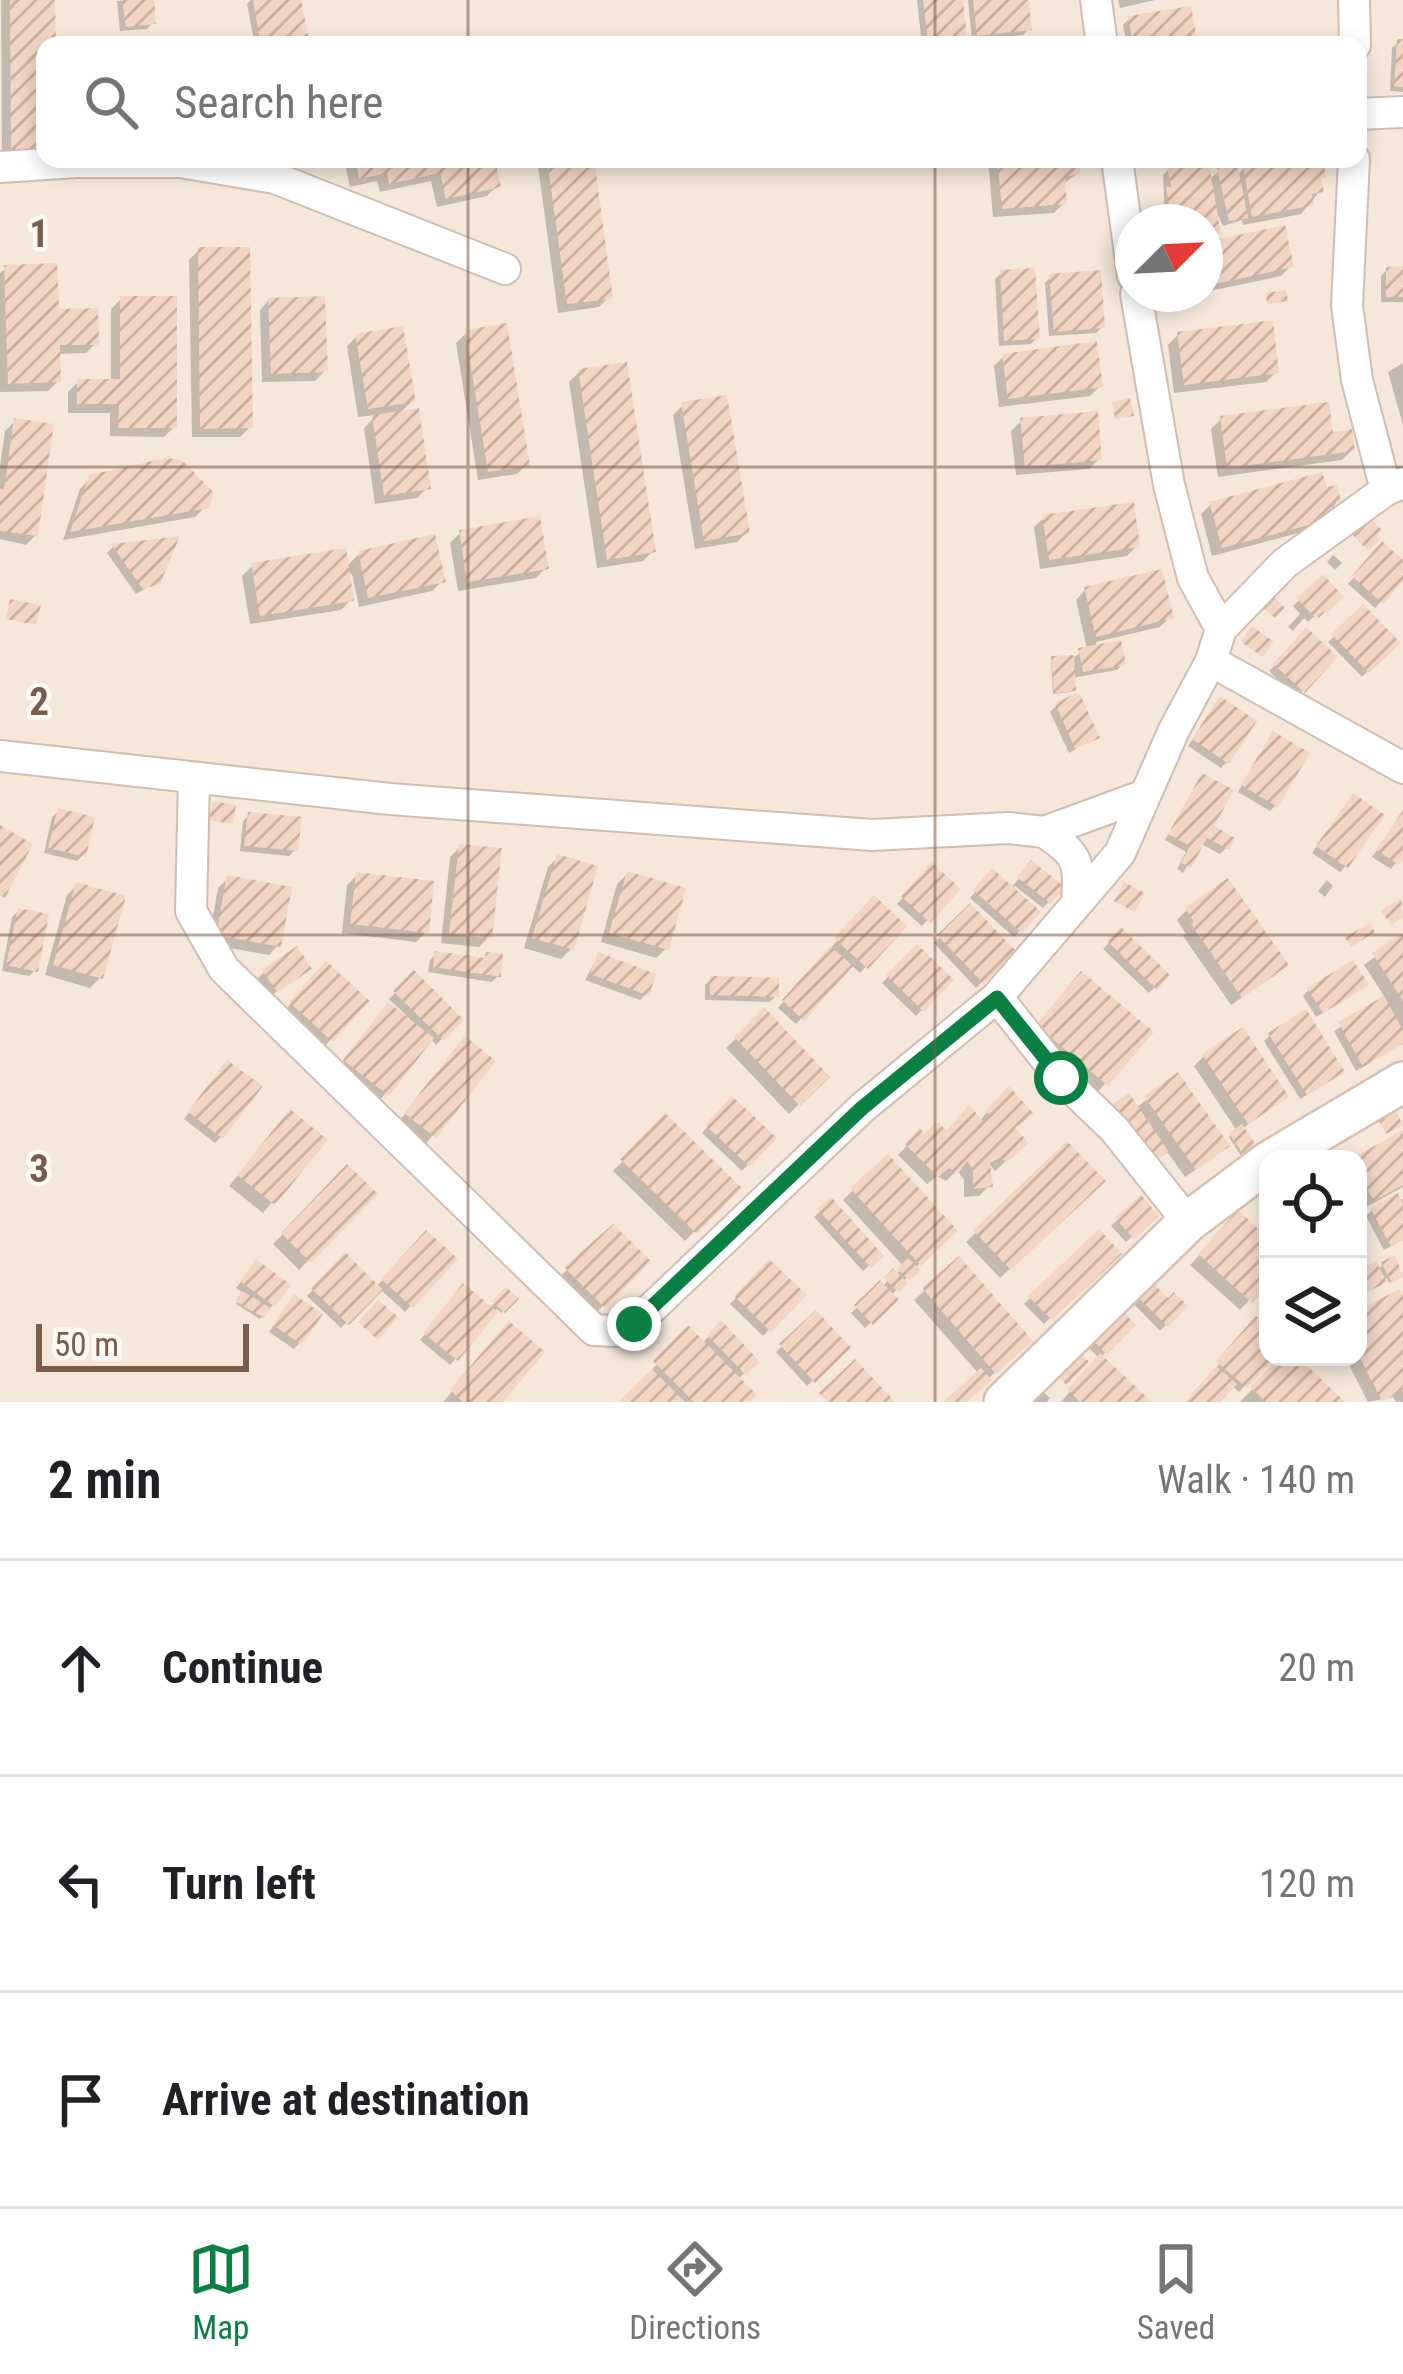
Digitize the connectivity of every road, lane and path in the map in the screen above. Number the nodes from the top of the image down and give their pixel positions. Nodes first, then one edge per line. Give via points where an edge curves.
1 (1096, 0) edge
2 (1354, 0) edge
3 (1101, 36) edge
4 (1354, 36) edge
5 (1403, 112) edge
6 (1367, 114) edge
7 (36, 165) edge
8 (0, 167) edge
9 (216, 168) edge
10 (1118, 168) edge
11 (1354, 168) edge
12 (1123, 204) edge
13 (505, 269) dead end
14 (1139, 312) edge
15 (1395, 486) edge
16 (1221, 629) junction
17 (1211, 661) junction
18 (0, 756) edge
19 (1403, 768) edge
20 (194, 778) junction
21 (1145, 795) junction
22 (1044, 832) junction
23 (1077, 899) junction
24 (997, 998) junction
25 (1403, 1082) edge
26 (1287, 1150) edge
27 (1259, 1168) edge
28 (1188, 1222) junction
29 (1004, 1402) edge

1 - 3 street
2 - 4 street
5 - 6 street
7 - 8 street
9 - 13 street via 275,178
10 - 12 street
11 - 15 street via 1347,306 1357,380
14 - 16 street via 1193,578
15 - 16 street via 1285,563
16 - 17 street
17 - 19 street
17 - 21 street
18 - 20 street
20 - 22 street via 872,835
20 - 24 street via 191,911 224,969 593,1330 634,1324 862,1108
21 - 22 street
21 - 23 street via 1120,853
22 - 23 street via 1076,860
23 - 24 street
24 - 28 street
25 - 26 street
27 - 28 street
28 - 29 street

